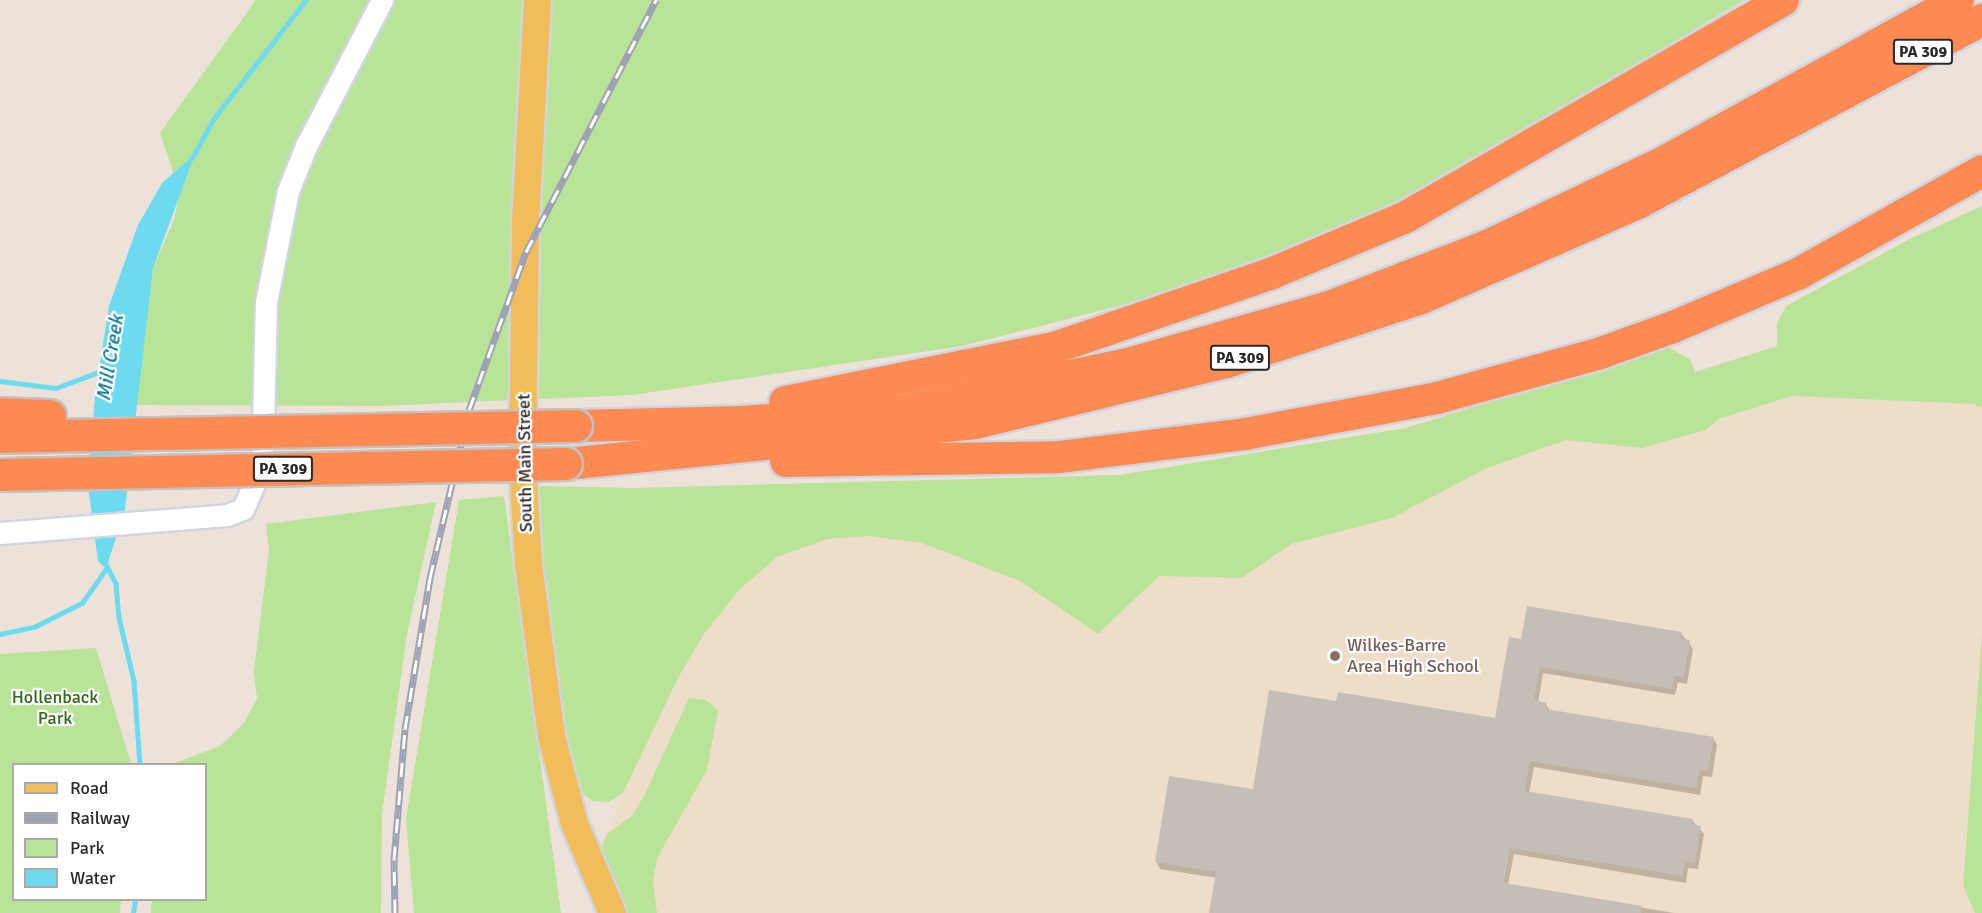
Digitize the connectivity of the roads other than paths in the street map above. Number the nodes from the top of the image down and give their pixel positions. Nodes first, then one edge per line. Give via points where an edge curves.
1 (382, 0) edge
2 (537, 0) edge
3 (1783, 0) edge
4 (1958, 0) edge
5 (1982, 20) edge
6 (1857, 71) junction
7 (1982, 171) edge
8 (1982, 185) edge
9 (1912, 213) junction
10 (0, 414) edge
11 (576, 426) junction
12 (320, 429) junction
13 (0, 437) edge
14 (572, 463) junction
15 (0, 475) edge
16 (0, 532) edge
17 (612, 913) edge

1 - 16 street via 306,146 288,191 266,302 262,465 243,509 227,515
2 - 17 main road, South Main Street via 525,222 522,463 528,562 551,736 574,823
3 - 11 highway via 1406,217 1270,274 1057,347 766,406
4 - 6 highway, PA 309
5 - 6 highway, PA 309
6 - 11 highway, PA 309 via 1498,240 1306,313 1124,365 903,411 740,422
6 - 14 highway, PA 309 via 1638,203 1422,298 1227,362 976,423
7 - 9 highway
8 - 9 highway
9 - 14 highway via 1798,274 1598,354 1437,398 1279,428 1059,457
10 - 12 highway, bridge
11 - 12 highway, PA 309, bridge
12 - 13 highway, PA 309, bridge
14 - 15 highway, PA 309, bridge

